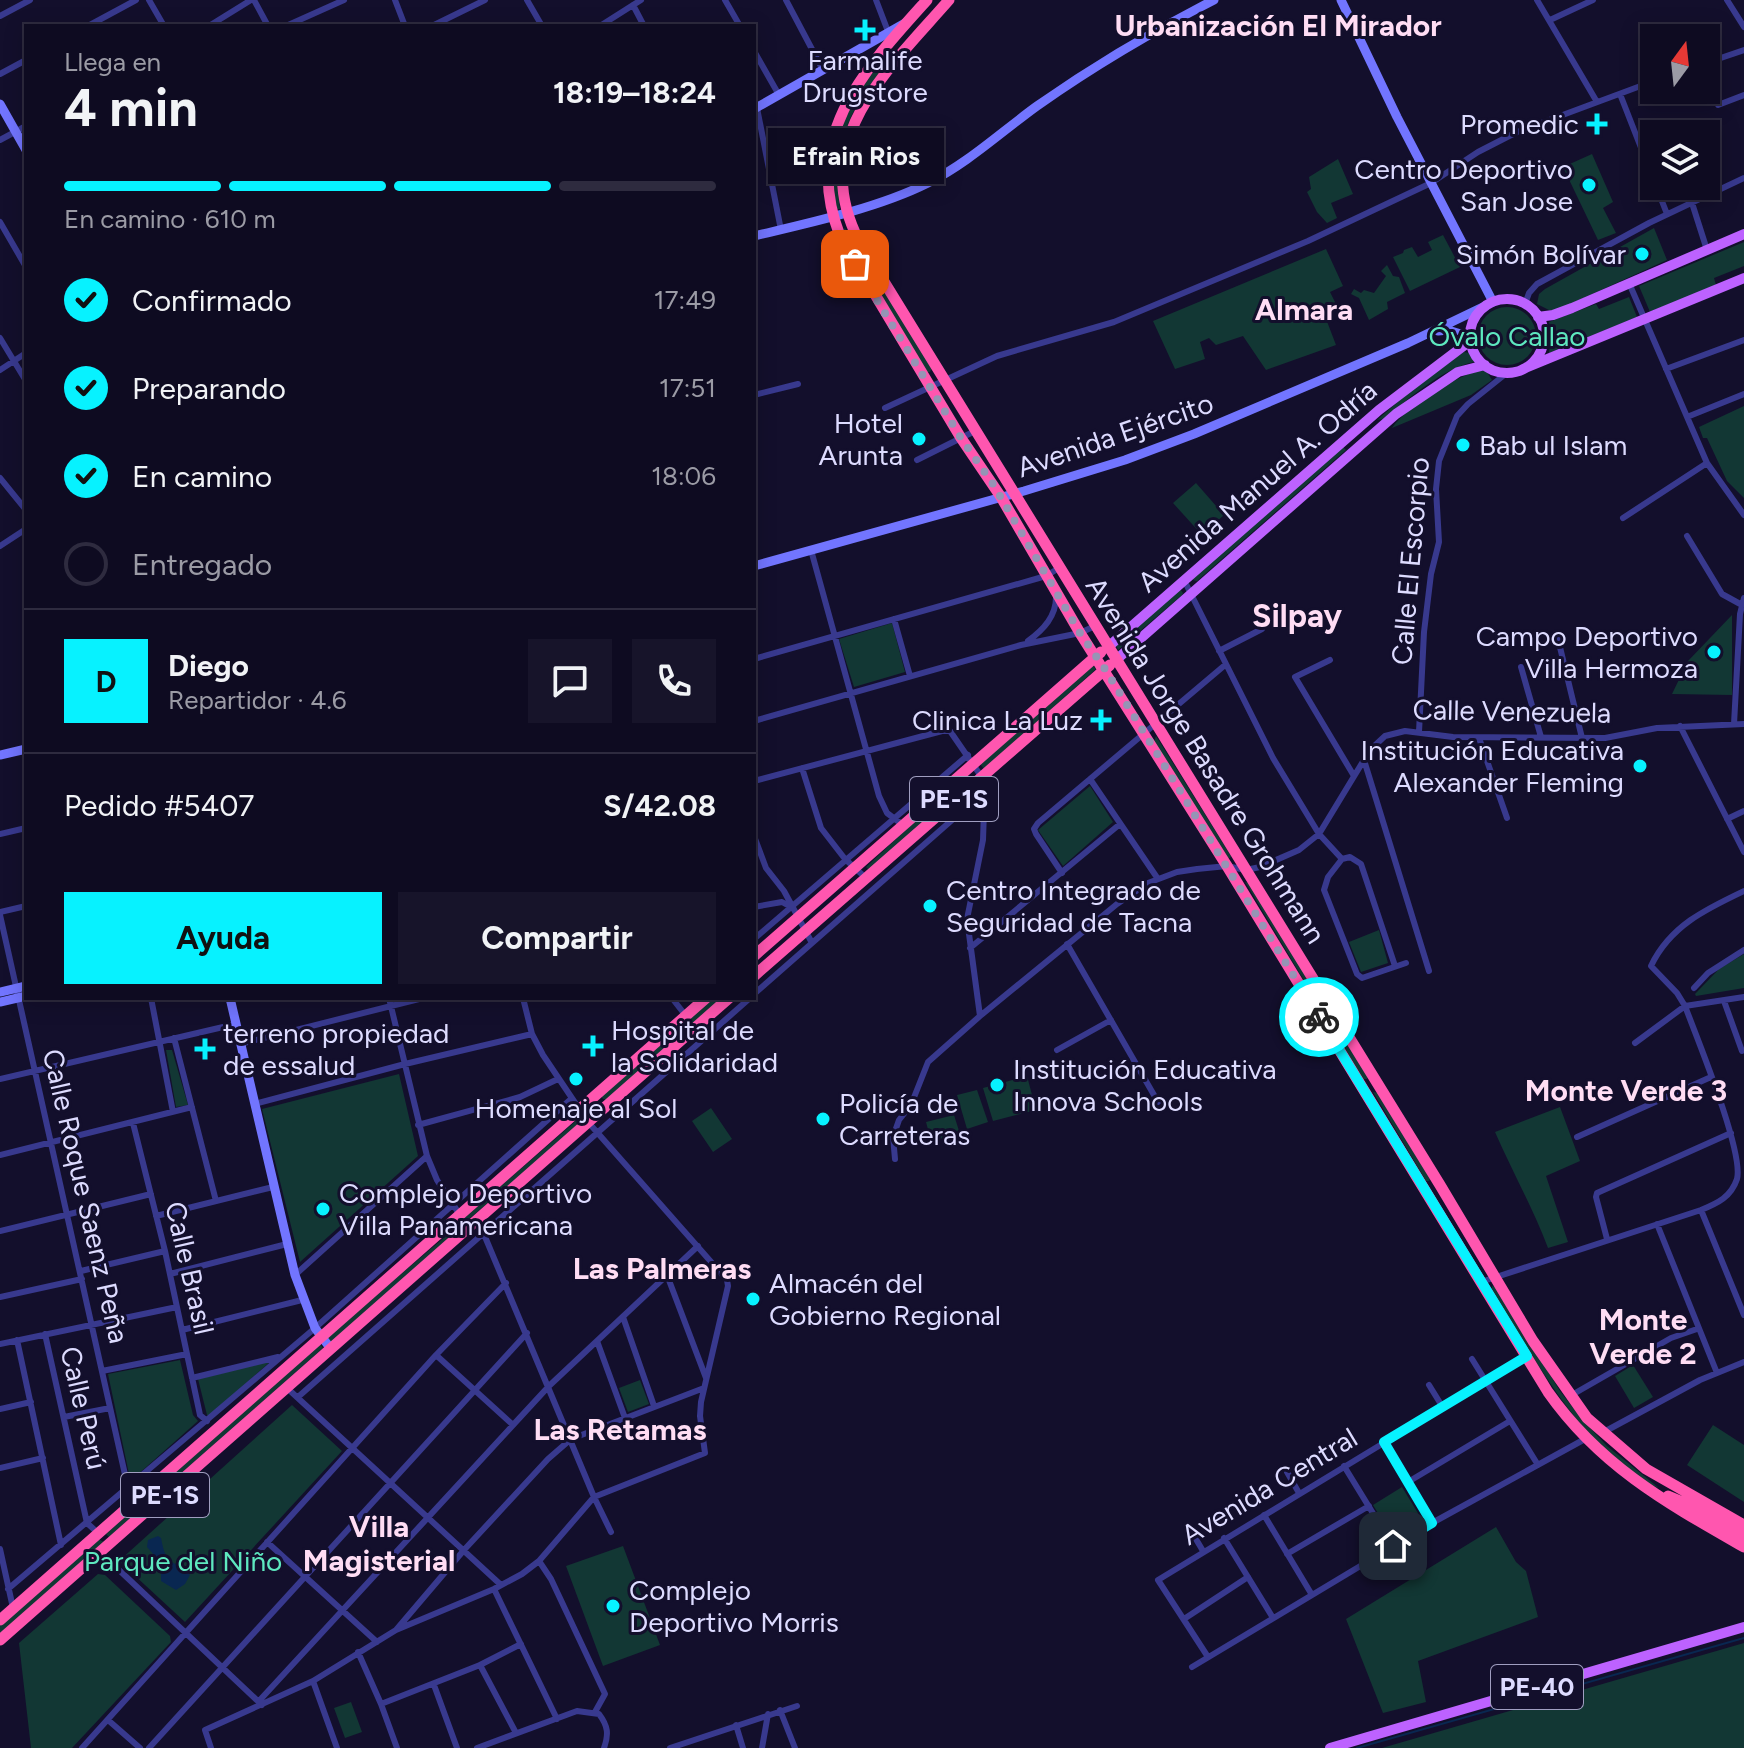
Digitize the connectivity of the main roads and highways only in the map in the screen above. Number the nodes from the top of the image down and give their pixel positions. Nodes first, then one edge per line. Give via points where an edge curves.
1 (927, 0) edge
2 (949, 0) edge
3 (1744, 234) edge
4 (1744, 278) edge
5 (1538, 317) junction
6 (1470, 339) junction
7 (1485, 365) junction
8 (1523, 369) junction
9 (1356, 430) junction
10 (1364, 441) junction
11 (1108, 647) junction
12 (1096, 656) junction
13 (1116, 660) junction
14 (1105, 669) junction
15 (756, 954) edge
16 (756, 974) edge
17 (704, 1000) edge
18 (727, 1000) edge
19 (1375, 1081) junction
20 (1363, 1088) junction
21 (1440, 1185) junction
22 (1427, 1192) junction
23 (456, 1218) junction
24 (462, 1233) junction
25 (1646, 1469) junction
26 (1638, 1483) junction
27 (1692, 1506) junction
28 (1744, 1525) edge
29 (98, 1533) junction
30 (1744, 1536) edge
31 (1744, 1547) edge
32 (104, 1548) junction
33 (0, 1620) edge
34 (1744, 1627) edge
35 (0, 1640) edge
36 (1330, 1748) edge

1 - 12 highway, Avenida Jorge Basadre Grohmann via 850,94 834,129 826,185 832,216 855,264
2 - 11 highway, Avenida Jorge Basadre Grohmann via 866,99 850,130 843,196 859,241
3 - 5 main road
4 - 8 main road
5 - 6 main road via 1525,304 1509,299 1489,304 1473,321
5 - 8 main road via 1542,348
6 - 7 main road
6 - 9 main road, Avenida Manuel A. Odría
7 - 8 main road via 1508,372
7 - 10 main road, Avenida Manuel A. Odría via 1458,372
9 - 10 main road
9 - 11 main road, Avenida Manuel A. Odría
10 - 13 main road, Avenida Manuel A. Odría
11 - 12 highway, Avenida Manuel A. Odría
11 - 13 highway, Avenida Jorge Basadre Grohmann
12 - 14 highway, Avenida Jorge Basadre Grohmann
12 - 15 highway, Avenida Manuel A. Odría / PE-1S via 850,863
13 - 14 highway, Avenida Manuel A. Odría / PE-1S
13 - 19 highway, Avenida Jorge Basadre Grohmann
14 - 16 highway, Avenida Manuel A. Odría / PE-1S
14 - 20 highway, Avenida Jorge Basadre Grohmann
17 - 23 highway, PE-1S
18 - 24 highway, PE-1S
19 - 20 highway
19 - 21 highway, Avenida Jorge Basadre Grohmann
20 - 22 highway, Avenida Jorge Basadre Grohmann
21 - 22 highway
21 - 25 highway, Avenida Jorge Basadre Grohmann via 1569,1396 1602,1433
22 - 26 highway, Avenida Jorge Basadre Grohmann via 1556,1404 1585,1439
23 - 24 highway
23 - 29 highway, PE-1S via 318,1332
24 - 32 highway, PE-1S
25 - 27 highway
25 - 28 highway, Avenida Jorge Basadre Grohmann
26 - 27 highway
26 - 31 highway, Avenida Jorge Basadre Grohmann
27 - 30 highway
29 - 32 highway
29 - 33 highway, PE-1S
32 - 35 highway, PE-1S
34 - 36 main road, PE-40

